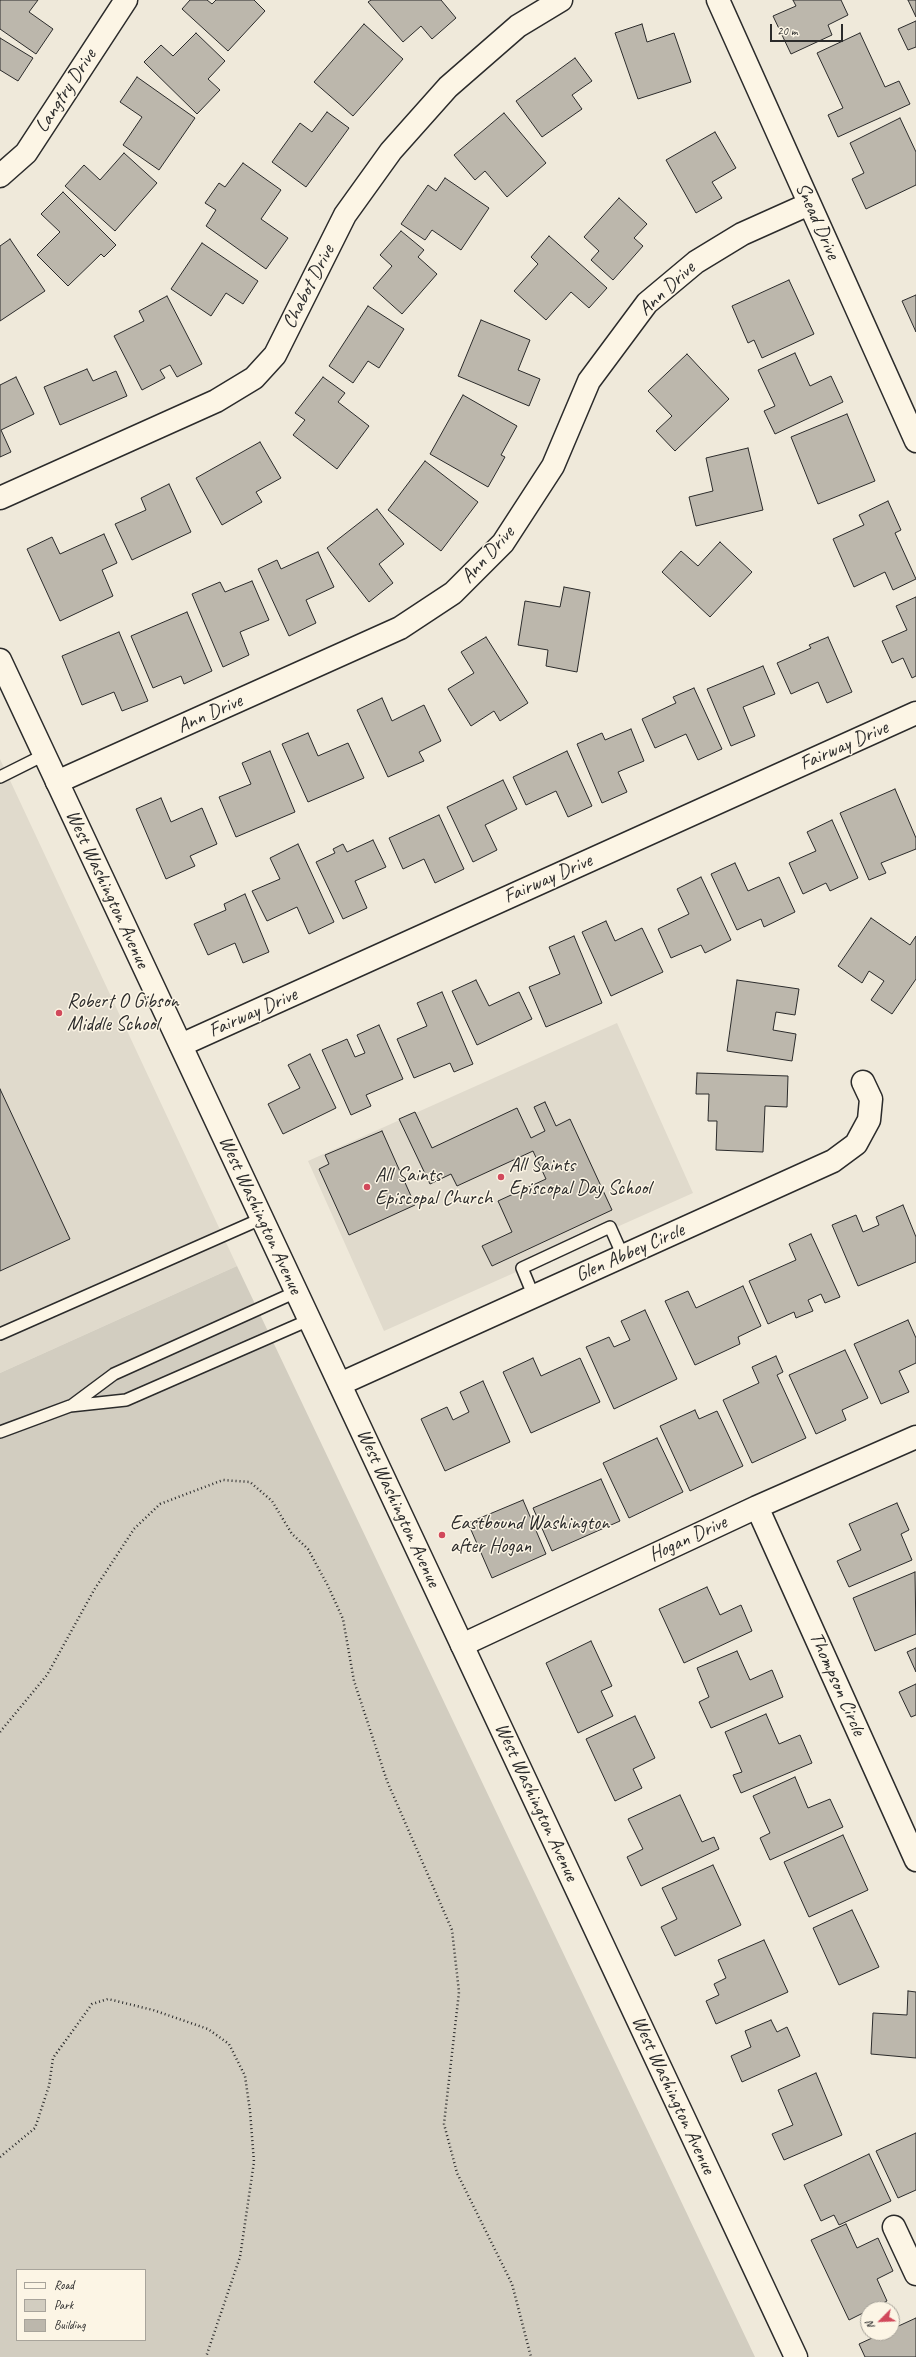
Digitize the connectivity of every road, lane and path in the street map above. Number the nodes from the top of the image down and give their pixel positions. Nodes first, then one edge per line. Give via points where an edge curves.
1 (126, 0) edge
2 (561, 0) edge
3 (718, 0) edge
4 (0, 176) edge
5 (809, 204) junction
6 (916, 441) edge
7 (0, 498) edge
8 (0, 660) edge
9 (916, 713) edge
10 (44, 755) junction
11 (0, 777) edge
12 (57, 782) junction
13 (181, 1045) junction
14 (863, 1082) dead end
15 (263, 1218) junction
16 (624, 1256) junction
17 (296, 1292) junction
18 (534, 1297) junction
19 (309, 1320) junction
20 (0, 1334) edge
21 (340, 1384) junction
22 (70, 1406) junction
23 (0, 1432) edge
24 (916, 1437) edge
25 (757, 1508) junction
26 (462, 1645) junction
27 (0, 1732) edge
28 (916, 1860) edge
29 (0, 2157) edge
30 (894, 2227) dead end
31 (916, 2274) edge
32 (206, 2357) edge
33 (531, 2357) edge
34 (796, 2357) edge

1 - 4 street, Langtry Drive via 26,153
2 - 7 street, Chabot Drive via 518,26 448,87 391,151 345,215 275,355 254,378 216,401
3 - 5 street, Snead Drive
5 - 6 street, Snead Drive
5 - 12 street, Ann Drive via 742,234 703,258 647,303 589,381 553,466 503,543 453,593 400,628
8 - 10 street, West Washington Avenue
9 - 13 street, Fairway Drive
10 - 11 lane
10 - 12 street, West Washington Avenue
12 - 13 street, West Washington Avenue
13 - 15 street, West Washington Avenue
14 - 16 street, Glen Abbey Circle via 871,1099 869,1120 856,1144 833,1161
15 - 17 street, West Washington Avenue
15 - 20 lane
16 - 18 street, Glen Abbey Circle
16 - 18 lane via 610,1227 522,1268
17 - 19 street, West Washington Avenue
17 - 22 lane via 114,1374
18 - 21 street, Glen Abbey Circle
19 - 21 street, West Washington Avenue
19 - 22 lane via 126,1400
21 - 26 street, West Washington Avenue
22 - 23 lane
24 - 25 street, Hogan Drive
25 - 26 street, Hogan Drive
25 - 28 street, Thompson Circle
26 - 34 street, West Washington Avenue
27 - 33 path via 47,1675 94,1590 134,1529 160,1504 223,1480 250,1482 272,1501 292,1534 308,1549 343,1619 354,1681 387,1781 452,1930 459,1992 444,2124 457,2173 512,2284
29 - 32 path via 35,2128 49,2086 53,2058 92,2004 108,1999 153,2010 208,2029 229,2044 245,2076 254,2162 240,2257
30 - 31 street

